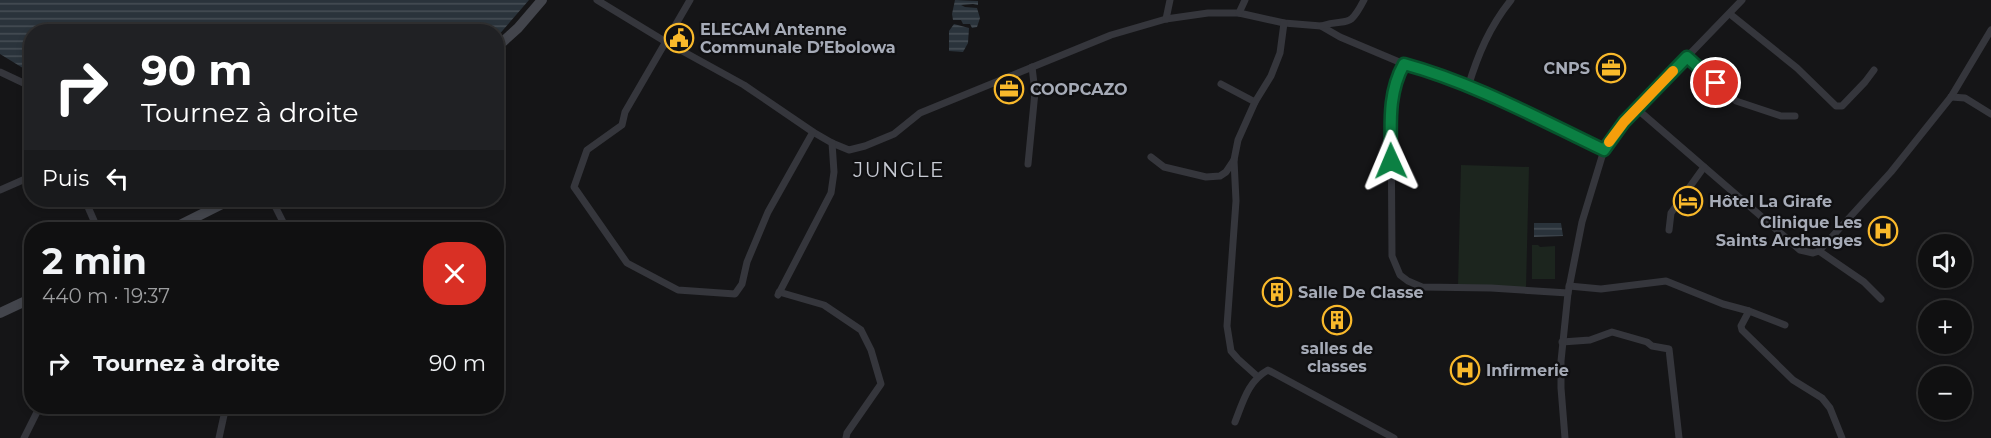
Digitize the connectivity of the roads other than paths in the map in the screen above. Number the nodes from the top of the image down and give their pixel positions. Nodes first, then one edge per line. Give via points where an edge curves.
1 (542, 0) edge
2 (597, 0) edge
3 (690, 0) edge
4 (1170, 0) edge
5 (1245, 0) edge
6 (1364, 0) edge
7 (1511, 0) edge
8 (1742, 0) edge
9 (1239, 13) junction
10 (1730, 14) junction
11 (1166, 19) junction
12 (1284, 23) junction
13 (1321, 26) junction
14 (1991, 30) edge
15 (504, 41) edge
16 (666, 42) junction
17 (1687, 57) junction
18 (1404, 64) junction
19 (1032, 67) junction
20 (1874, 70) dead end
21 (0, 72) edge
22 (24, 83) edge
23 (1221, 84) dead end
24 (1468, 87) junction
25 (1951, 97) junction
26 (1255, 102) junction
27 (1637, 109) junction
28 (1991, 114) edge
29 (1795, 116) dead end
30 (813, 132) junction
31 (832, 143) junction
32 (1604, 150) junction
33 (1151, 157) dead end
34 (1234, 160) junction
35 (1028, 164) dead end
36 (1704, 167) junction
37 (24, 180) edge
38 (0, 190) edge
39 (88, 207) edge
40 (216, 207) edge
41 (276, 207) edge
42 (95, 222) edge
43 (186, 222) edge
44 (283, 222) edge
45 (1669, 230) dead end
46 (1819, 251) junction
47 (1568, 289) junction
48 (1881, 299) dead end
49 (24, 302) edge
50 (1749, 311) junction
51 (0, 313) edge
52 (1785, 325) dead end
53 (1562, 342) junction
54 (1257, 376) junction
55 (36, 414) edge
56 (224, 414) edge
57 (1235, 422) dead end
58 (24, 438) edge
59 (219, 438) edge
60 (846, 438) edge
61 (1394, 438) edge
62 (1566, 438) edge
63 (1679, 438) edge
64 (1842, 438) edge

1 - 15 street
2 - 16 street
3 - 16 street
4 - 11 street
5 - 9 street
6 - 13 street via 1351,21
7 - 24 street via 1484,42
8 - 10 street
9 - 11 street
9 - 12 street
10 - 17 street
10 - 20 street via 1797,68 1836,106 1842,106
11 - 19 street via 1111,35
12 - 13 street
12 - 26 street via 1272,76
13 - 18 street
14 - 25 street
16 - 30 street via 744,85
16 - 30 street via 622,125 587,150 574,187 627,263 678,290 735,294 768,212
17 - 27 street
17 - 29 street via 1736,101 1781,116
18 - 24 street
18 - 47 street via 1396,78 1391,109 1392,256 1400,275 1422,287
19 - 31 street via 920,113 894,134 865,146 849,150
19 - 35 street via 1035,92
21 - 22 street
23 - 26 street
24 - 32 street
25 - 28 street via 1965,98
25 - 46 street via 1891,172
26 - 34 street via 1238,140
27 - 32 street
27 - 36 street
30 - 31 street
31 - 60 street via 831,193 778,294 825,304 861,330 872,350 881,384
32 - 47 street via 1582,222
33 - 34 street via 1164,167 1206,177 1220,176
34 - 54 street via 1236,201 1227,326 1231,351
36 - 45 street via 1671,213
36 - 46 street via 1800,250
37 - 38 street
39 - 42 street
40 - 43 street
41 - 44 street
46 - 48 street via 1864,282
47 - 50 street via 1666,281
47 - 53 street
49 - 51 street
50 - 52 street
50 - 64 street via 1742,330 1788,376 1822,398
53 - 62 street
53 - 63 street via 1590,340 1612,332 1669,349
54 - 57 street
54 - 61 street via 1268,370
55 - 58 street
56 - 59 street

